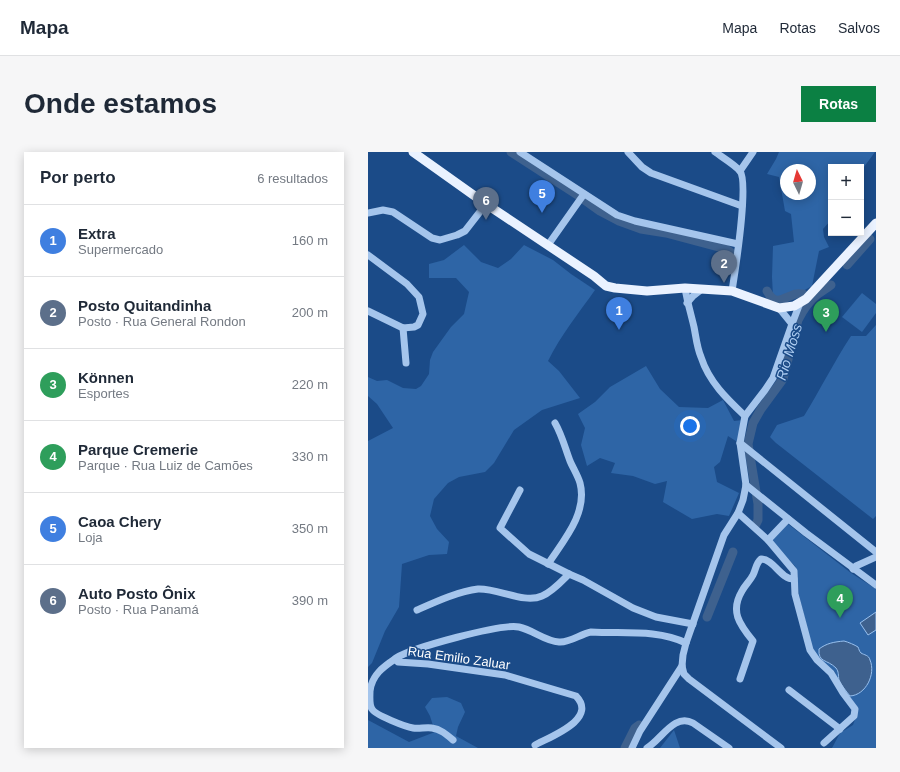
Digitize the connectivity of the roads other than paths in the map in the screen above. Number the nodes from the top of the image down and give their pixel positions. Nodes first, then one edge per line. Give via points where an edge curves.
1 (413, 152) edge
2 (520, 152) edge
3 (628, 152) edge
4 (715, 152) edge
5 (753, 152) edge
6 (740, 171) junction
7 (584, 194) junction
8 (486, 204) junction
9 (742, 206) junction
10 (368, 213) edge
11 (876, 223) edge
12 (738, 244) junction
13 (548, 245) junction
14 (368, 255) edge
15 (594, 276) junction
16 (683, 288) junction
17 (702, 289) junction
18 (732, 291) junction
19 (687, 303) junction
20 (800, 303) junction
21 (779, 308) junction
22 (368, 311) edge
23 (792, 324) junction
24 (403, 328) junction
25 (406, 363) dead end
26 (745, 416) junction
27 (556, 423) dead end
28 (740, 444) junction
29 (746, 485) junction
30 (520, 490) dead end
31 (738, 513) junction
32 (788, 519) junction
33 (768, 540) junction
34 (876, 552) edge
35 (876, 557) edge
36 (548, 564) junction
37 (853, 569) junction
38 (568, 574) junction
39 (794, 579) junction
40 (876, 585) edge
41 (417, 610) dead end
42 (693, 624) junction
43 (686, 643) junction
44 (395, 659) junction
45 (682, 666) junction
46 (740, 679) dead end
47 (789, 690) dead end
48 (840, 729) junction
49 (453, 740) dead end
50 (824, 743) dead end
51 (535, 745) dead end
52 (632, 748) edge
53 (647, 748) edge
54 (729, 748) edge
55 (781, 748) edge

1 - 8 main road
2 - 7 street
3 - 9 street via 651,173
4 - 6 street
5 - 6 street
6 - 9 street via 743,179
7 - 12 street via 616,215 634,221
7 - 13 street
8 - 10 street via 465,231 440,240 432,238 392,212 383,210
8 - 13 main road
9 - 12 street
11 - 20 main road
12 - 18 street
13 - 15 main road
14 - 24 street via 408,284 419,297 423,314 421,319 414,327
15 - 16 main road via 623,284
15 - 16 main road via 606,286 615,288 647,291
16 - 17 main road
16 - 19 street
17 - 18 main road
17 - 19 street
18 - 21 main road
19 - 26 street via 700,357 705,367 714,384
20 - 21 main road
20 - 23 street
21 - 23 street
22 - 24 street
23 - 26 street via 773,378
24 - 25 street
26 - 28 street
27 - 36 street via 580,482 582,496 579,514
28 - 29 street
28 - 34 street
29 - 31 street
29 - 32 street
30 - 36 street via 500,528 529,554
31 - 33 street
31 - 42 street via 724,535
32 - 33 street
32 - 37 street
33 - 39 street via 792,568
35 - 37 street
36 - 38 street
37 - 40 street
38 - 41 street via 550,591 537,598 479,589
38 - 42 street via 645,613
39 - 46 street via 788,578 766,559 761,559 742,590 736,610 740,623 753,641
39 - 48 street via 795,594 810,650 816,660 831,673 855,709 854,716
42 - 43 street
43 - 44 street, Rua Emilio Zaluar via 677,638 660,635 591,632 572,640 558,642 519,627 509,626 483,630
43 - 45 street
44 - 49 street via 380,669 373,681 371,709 399,724 414,728 431,727 442,731
44 - 51 street, Rua Emilio Zaluar via 398,662 505,675 576,696 583,708 581,715 562,731
45 - 52 street via 640,731
45 - 55 street via 684,674 698,686
47 - 48 street
48 - 50 street
53 - 54 street via 676,723 684,720

